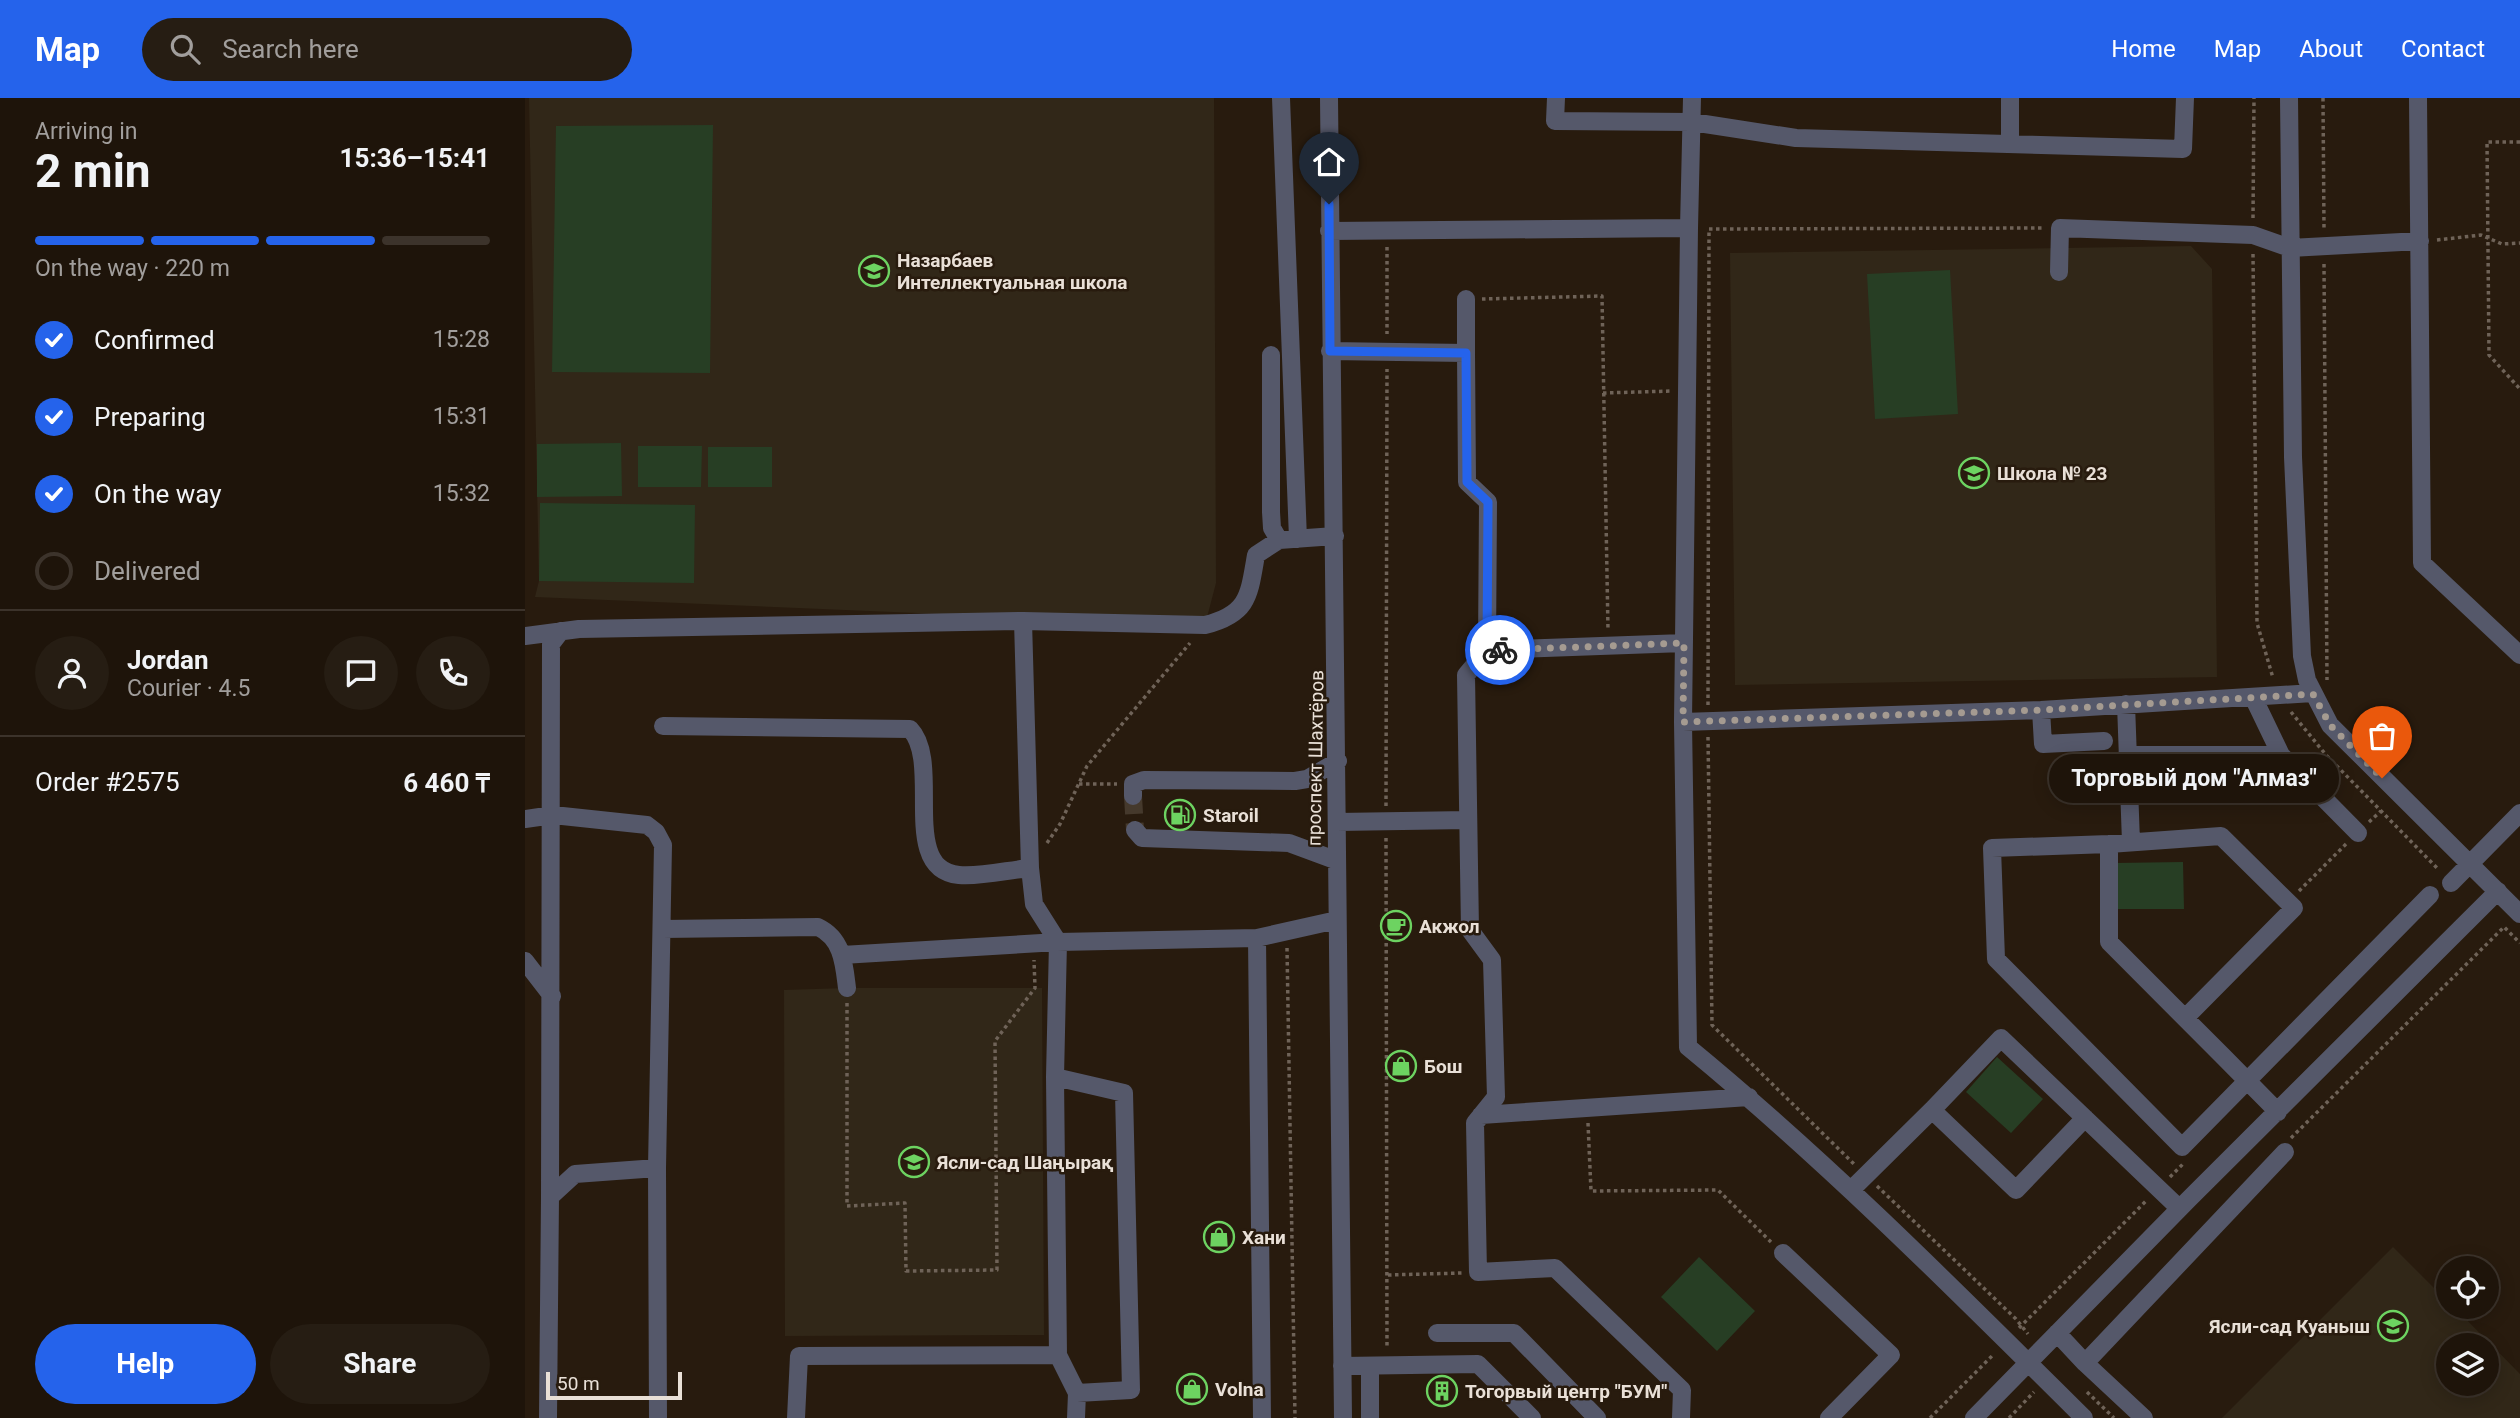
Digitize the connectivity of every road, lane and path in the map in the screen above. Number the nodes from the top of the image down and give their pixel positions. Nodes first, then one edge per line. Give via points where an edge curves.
1 (1281, 98) edge
2 (1321, 98) edge
3 (1329, 98) edge
4 (1556, 98) edge
5 (1692, 98) edge
6 (2010, 98) edge
7 (2185, 98) edge
8 (2254, 98) edge
9 (2289, 98) edge
10 (2323, 98) edge
11 (2419, 98) edge
12 (1330, 121) junction
13 (1692, 122) junction
14 (2520, 142) edge
15 (2010, 144) junction
16 (1689, 228) junction
17 (2060, 228) junction
18 (1709, 229) junction
19 (1329, 231) junction
20 (1387, 231) junction
21 (2253, 235) junction
22 (2490, 239) junction
23 (2420, 242) junction
24 (2520, 243) edge
25 (2324, 247) junction
26 (2290, 248) junction
27 (2059, 272) dead end
28 (1466, 299) joint
29 (1330, 351) junction
30 (1387, 352) junction
31 (1466, 353) junction
32 (1271, 355) dead end
33 (2520, 389) edge
34 (1688, 391) junction
35 (1604, 393) junction
36 (1335, 536) junction
37 (1289, 540) junction
38 (1023, 621) junction
39 (1205, 625) junction
40 (561, 631) junction
41 (525, 636) edge
42 (1684, 643) junction
43 (1609, 646) junction
44 (1487, 650) junction
45 (2520, 655) edge
46 (2320, 688) junction
47 (2254, 699) junction
48 (2126, 704) junction
49 (2041, 710) junction
50 (1708, 721) junction
51 (1683, 722) junction
52 (663, 726) dead end
53 (2104, 741) dead end
54 (2126, 755) junction
55 (2281, 755) junction
56 (1338, 761) junction
57 (1078, 784) junction
58 (1133, 790) joint
59 (2381, 811) dead end
60 (2520, 813) edge
61 (553, 815) junction
62 (525, 819) edge
63 (1468, 820) junction
64 (1386, 821) junction
65 (1337, 822) junction
66 (1135, 830) dead end
67 (2358, 833) junction
68 (2131, 842) junction
69 (2109, 844) junction
70 (1335, 860) junction
71 (2468, 866) junction
72 (1030, 868) junction
73 (2451, 883) dead end
74 (2498, 891) junction
75 (2430, 895) dead end
76 (2288, 902) junction
77 (2520, 914) edge
78 (1337, 920) junction
79 (2504, 927) dead end
80 (662, 929) junction
81 (1287, 932) junction
82 (1257, 938) junction
83 (1058, 942) junction
84 (2520, 943) edge
85 (1033, 944) junction
86 (842, 955) junction
87 (525, 961) edge
88 (847, 988) joint
89 (552, 996) junction
90 (2185, 1018) junction
91 (1055, 1077) junction
92 (2248, 1081) junction
93 (1749, 1097) junction
94 (1588, 1109) junction
95 (1932, 1110) junction
96 (2278, 1112) junction
97 (1481, 1115) junction
98 (2085, 1118) junction
99 (2285, 1152) dead end
100 (657, 1168) junction
101 (1867, 1177) junction
102 (1851, 1190) junction
103 (550, 1197) junction
104 (2179, 1208) junction
105 (1783, 1253) joint
106 (1478, 1272) junction
107 (1388, 1275) junction
108 (1437, 1333) dead end
109 (2057, 1333) junction
110 (2028, 1334) dead end
111 (1058, 1355) junction
112 (2029, 1363) junction
113 (2085, 1363) junction
114 (1342, 1366) junction
115 (1379, 1366) junction
116 (1077, 1393) junction
117 (548, 1418) edge
118 (658, 1418) edge
119 (796, 1418) edge
120 (1076, 1418) edge
121 (1262, 1418) edge
122 (1295, 1418) edge
123 (1343, 1418) edge
124 (1370, 1418) edge
125 (1532, 1418) edge
126 (1597, 1418) edge
127 (1681, 1418) edge
128 (1829, 1418) edge
129 (1974, 1418) edge
130 (2084, 1418) edge
131 (2144, 1418) edge

1 - 37 street
2 - 12 street
3 - 12 street, проспект Шахтёров
4 - 13 street via 1555,121
5 - 13 street
6 - 15 street
7 - 15 street via 2183,149
8 - 21 path
9 - 26 street
10 - 25 path
11 - 23 street
12 - 19 street, проспект Шахтёров
13 - 15 street via 1796,138
13 - 16 street
14 - 22 path via 2487,142
16 - 18 path
16 - 20 street
16 - 34 street
17 - 18 path
17 - 21 street
17 - 27 street
18 - 50 path
19 - 20 street
19 - 29 street, проспект Шахтёров
20 - 30 path
21 - 26 street
22 - 23 path via 2481,235
22 - 24 path
22 - 33 path via 2489,355
23 - 25 street
23 - 45 street via 2422,563
25 - 26 street
25 - 46 path
26 - 46 street via 2301,656
28 - 31 street
28 - 35 path via 1602,296
29 - 30 street
29 - 36 street, проспект Шахтёров
30 - 31 street
30 - 64 path
31 - 44 street via 1467,482 1488,502
32 - 37 street via 1272,528
34 - 35 path
34 - 42 street
35 - 43 path
36 - 37 street
36 - 56 street, проспект Шахтёров
37 - 39 street via 1256,555 1248,598 1228,619
38 - 39 street
38 - 40 street
38 - 72 street
39 - 57 path via 1087,766
40 - 41 street
40 - 61 street via 551,644
42 - 43 street
42 - 51 street
43 - 44 street
44 - 63 street via 1467,675
46 - 47 street
46 - 71 street via 2330,725
47 - 48 street
47 - 55 street
48 - 49 street
48 - 54 street
49 - 50 street
49 - 53 street via 2043,744
50 - 51 street
50 - 101 path via 1712,1025
51 - 93 street via 1688,1047
52 - 72 street via 910,729 922,746 927,853 939,867 958,875
54 - 55 street
54 - 68 street
55 - 67 street
56 - 58 street via 1295,781 1144,780
56 - 65 street, проспект Шахтёров
57 - 58 path
57 - 72 path via 1060,824
59 - 67 path
60 - 71 street
61 - 62 street
61 - 80 street via 647,825 656,832 663,845
61 - 89 street
63 - 64 street
63 - 97 street via 1470,930 1492,960 1496,1097
64 - 65 street
64 - 107 path
65 - 70 street, проспект Шахтёров
66 - 70 street via 1142,838 1289,843
67 - 76 path
68 - 69 street
68 - 76 street via 2221,836
69 - 90 street via 2109,942
69 - 92 street via 1992,848 1996,959 2182,1147
70 - 78 street, проспект Шахтёров
71 - 73 street
71 - 74 street
72 - 83 street via 1034,904
74 - 77 street
74 - 96 street
75 - 92 street
76 - 90 street via 2294,908
78 - 81 street
78 - 114 street, проспект Шахтёров
79 - 84 path
80 - 86 street via 818,927 831,933
80 - 100 street
81 - 82 street
81 - 122 path
82 - 83 street
82 - 121 street
83 - 85 street
83 - 91 street
85 - 86 street
85 - 88 path via 1035,988 995,1041 997,1270 906,1271 905,1203 847,1206
86 - 88 street
87 - 89 street
89 - 103 street
90 - 92 street
91 - 111 street
91 - 116 street via 1124,1093 1131,1390
92 - 96 street
93 - 94 street
93 - 102 street
94 - 97 street
94 - 105 path via 1591,1191 1718,1190
95 - 98 street via 2001,1038
95 - 98 street via 2016,1190
95 - 101 street
96 - 104 street
97 - 106 street via 1475,1123
98 - 104 street
99 - 113 street
100 - 103 street via 575,1174
100 - 118 street
101 - 102 street
101 - 110 path
102 - 112 street
103 - 117 street
104 - 109 street
105 - 128 street via 1891,1355
106 - 107 path
106 - 127 street via 1555,1268 1682,1390
107 - 115 path
108 - 126 street via 1514,1333
109 - 112 street
109 - 113 street
111 - 116 street
111 - 119 street via 799,1356
112 - 129 street
112 - 130 street
113 - 131 street
114 - 115 street
114 - 123 street, проспект Шахтёров
115 - 124 street
115 - 125 street via 1478,1364
116 - 120 street

